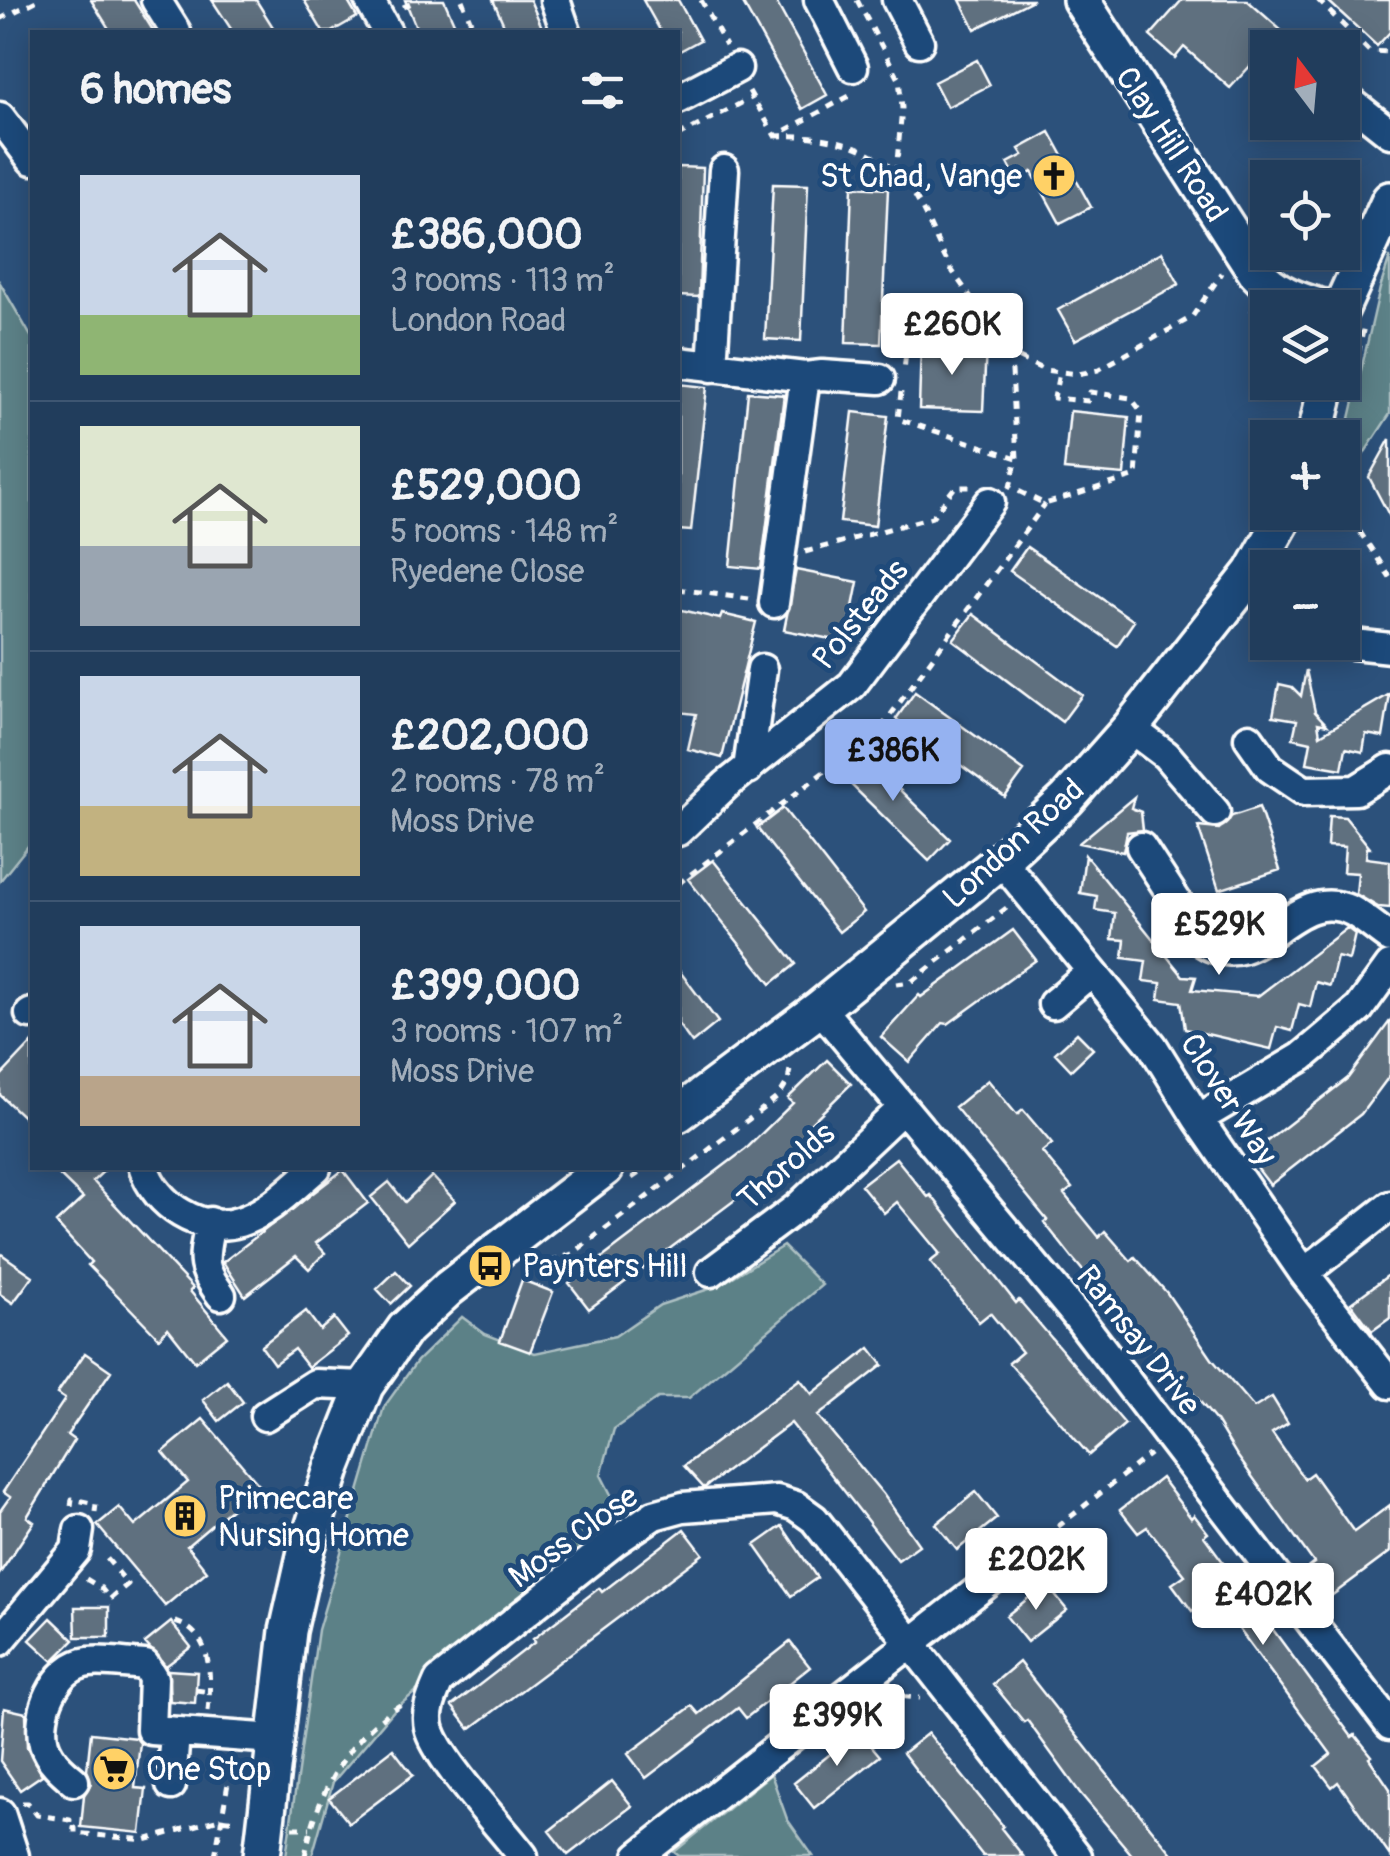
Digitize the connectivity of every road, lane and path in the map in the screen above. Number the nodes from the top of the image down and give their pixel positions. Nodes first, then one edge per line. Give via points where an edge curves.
1 (156, 0) edge
2 (369, 0) edge
3 (462, 0) edge
4 (555, 0) edge
5 (701, 0) edge
6 (819, 0) edge
7 (857, 0) edge
8 (897, 0) edge
9 (1318, 0) edge
10 (35, 1) edge
11 (1090, 3) edge
12 (0, 19) edge
13 (175, 30) edge
14 (385, 30) edge
15 (474, 30) edge
16 (565, 30) edge
17 (919, 42) dead end
18 (1390, 52) edge
19 (737, 68) junction
20 (850, 72) joint
21 (752, 97) junction
22 (680, 98) edge
23 (1360, 109) edge
24 (0, 117) edge
25 (1390, 132) edge
26 (680, 135) edge
27 (775, 136) junction
28 (30, 157) edge
29 (724, 170) dead end
30 (896, 172) junction
31 (1390, 200) edge
32 (1224, 269) dead end
33 (1274, 290) edge
34 (1360, 292) edge
35 (998, 334) junction
36 (1011, 354) junction
37 (680, 362) edge
38 (712, 367) junction
39 (1059, 373) junction
40 (804, 377) junction
41 (880, 380) dead end
42 (1017, 458) junction
43 (982, 495) joint
44 (1044, 504) junction
45 (1278, 530) edge
46 (1359, 530) edge
47 (782, 555) junction
48 (1390, 576) edge
49 (680, 589) edge
50 (774, 603) joint
51 (1360, 645) edge
52 (1390, 648) edge
53 (762, 669) dead end
54 (1130, 728) junction
55 (1249, 738) dead end
56 (748, 769) junction
57 (1390, 769) edge
58 (1215, 812) dead end
59 (680, 829) edge
60 (1142, 847) dead end
61 (1001, 860) junction
62 (680, 882) edge
63 (1027, 893) junction
64 (1390, 938) edge
65 (1390, 966) edge
66 (1091, 972) junction
67 (854, 981) junction
68 (1053, 1004) dead end
69 (820, 1008) junction
70 (791, 1061) dead end
71 (903, 1108) junction
72 (680, 1113) edge
73 (1198, 1120) junction
74 (145, 1170) edge
75 (314, 1170) edge
76 (606, 1173) edge
77 (1390, 1206) edge
78 (210, 1222) junction
79 (534, 1250) dead end
80 (711, 1272) dead end
81 (1304, 1273) junction
82 (220, 1295) dead end
83 (1390, 1384) edge
84 (365, 1386) junction
85 (266, 1416) dead end
86 (1171, 1438) junction
87 (79, 1530) dead end
88 (1027, 1552) joint
89 (176, 1622) dead end
90 (0, 1641) edge
91 (910, 1646) junction
92 (439, 1681) junction
93 (196, 1690) dead end
94 (210, 1692) junction
95 (885, 1694) dead end
96 (935, 1699) dead end
97 (208, 1719) dead end
98 (1390, 1725) edge
99 (175, 1733) junction
100 (276, 1739) junction
101 (74, 1781) dead end
102 (171, 1785) dead end
103 (5, 1808) edge
104 (265, 1840) edge
105 (14, 1856) edge
106 (305, 1856) edge
107 (523, 1856) edge
108 (639, 1856) edge
109 (1077, 1856) edge

1 - 13 street
2 - 14 street
3 - 15 path
4 - 16 street
5 - 19 path
6 - 20 street
7 - 30 path via 900,79
8 - 17 street
9 - 18 path via 1369,51
10 - 12 path
11 - 33 main road, Clay Hill Road via 1256,272
19 - 21 path
19 - 22 street
20 - 27 path via 856,93
21 - 26 path
21 - 27 path
23 - 25 street
24 - 28 street
27 - 30 path via 849,144
29 - 38 street
30 - 35 path via 953,272
31 - 34 main road
32 - 39 path via 1201,309 1180,325 1098,370
35 - 36 path
35 - 42 path via 910,323 898,418
36 - 39 path
36 - 42 path
37 - 38 street
38 - 40 street
39 - 44 path via 1054,398 1088,401 1090,392 1131,398 1141,412 1136,476
40 - 41 street
40 - 47 street
42 - 44 path via 1010,487
43 - 47 path via 955,487 932,517
43 - 56 street, Polsteads via 852,685
44 - 62 path via 881,728
45 - 54 main road, London Road via 1253,572
46 - 48 path
47 - 50 street
49 - 50 path
51 - 52 street
53 - 56 street
54 - 58 street via 1166,754
54 - 61 main road, London Road
55 - 57 street via 1270,768 1304,791 1356,790
56 - 59 street, Polsteads
60 - 64 street via 1204,942 1219,952 1236,953 1303,910 1328,907 1350,910
61 - 63 street, Clover Way
61 - 67 main road, London Road
63 - 66 street, Clover Way
63 - 67 path via 911,982
65 - 73 street via 1358,1009 1302,1057
66 - 68 street
66 - 73 street, Clover Way via 1152,1045
67 - 69 main road, London Road
69 - 71 street, Ramsay Drive
69 - 72 main road, London Road
70 - 79 path via 778,1097 572,1254 552,1262 521,1260
71 - 80 street, Thorolds via 798,1207
71 - 86 street, Ramsay Drive
73 - 81 street, Clover Way
74 - 78 street via 178,1212
75 - 78 street via 270,1207 238,1222
76 - 84 main road via 449,1288 404,1329
77 - 81 street
78 - 82 street via 203,1261
81 - 83 street, Clover Way
84 - 85 street via 315,1384
84 - 100 main road via 306,1547
86 - 88 path
86 - 98 street, Ramsay Drive
87 - 90 street via 76,1550
88 - 91 street
89 - 94 path via 204,1646
91 - 92 street, Moss Close via 814,1520 777,1500 654,1515
91 - 108 street
91 - 109 street, Moss Close
92 - 106 path via 384,1715 348,1752 310,1828
92 - 107 street via 428,1722 436,1745
93 - 94 path
94 - 97 path
95 - 96 path
99 - 100 street
99 - 101 street via 151,1730 153,1678 144,1665 87,1662 57,1680 45,1718 43,1743
99 - 102 street
100 - 104 main road
103 - 104 path via 28,1804 36,1816 70,1820 75,1833 145,1840 220,1819
103 - 105 street

